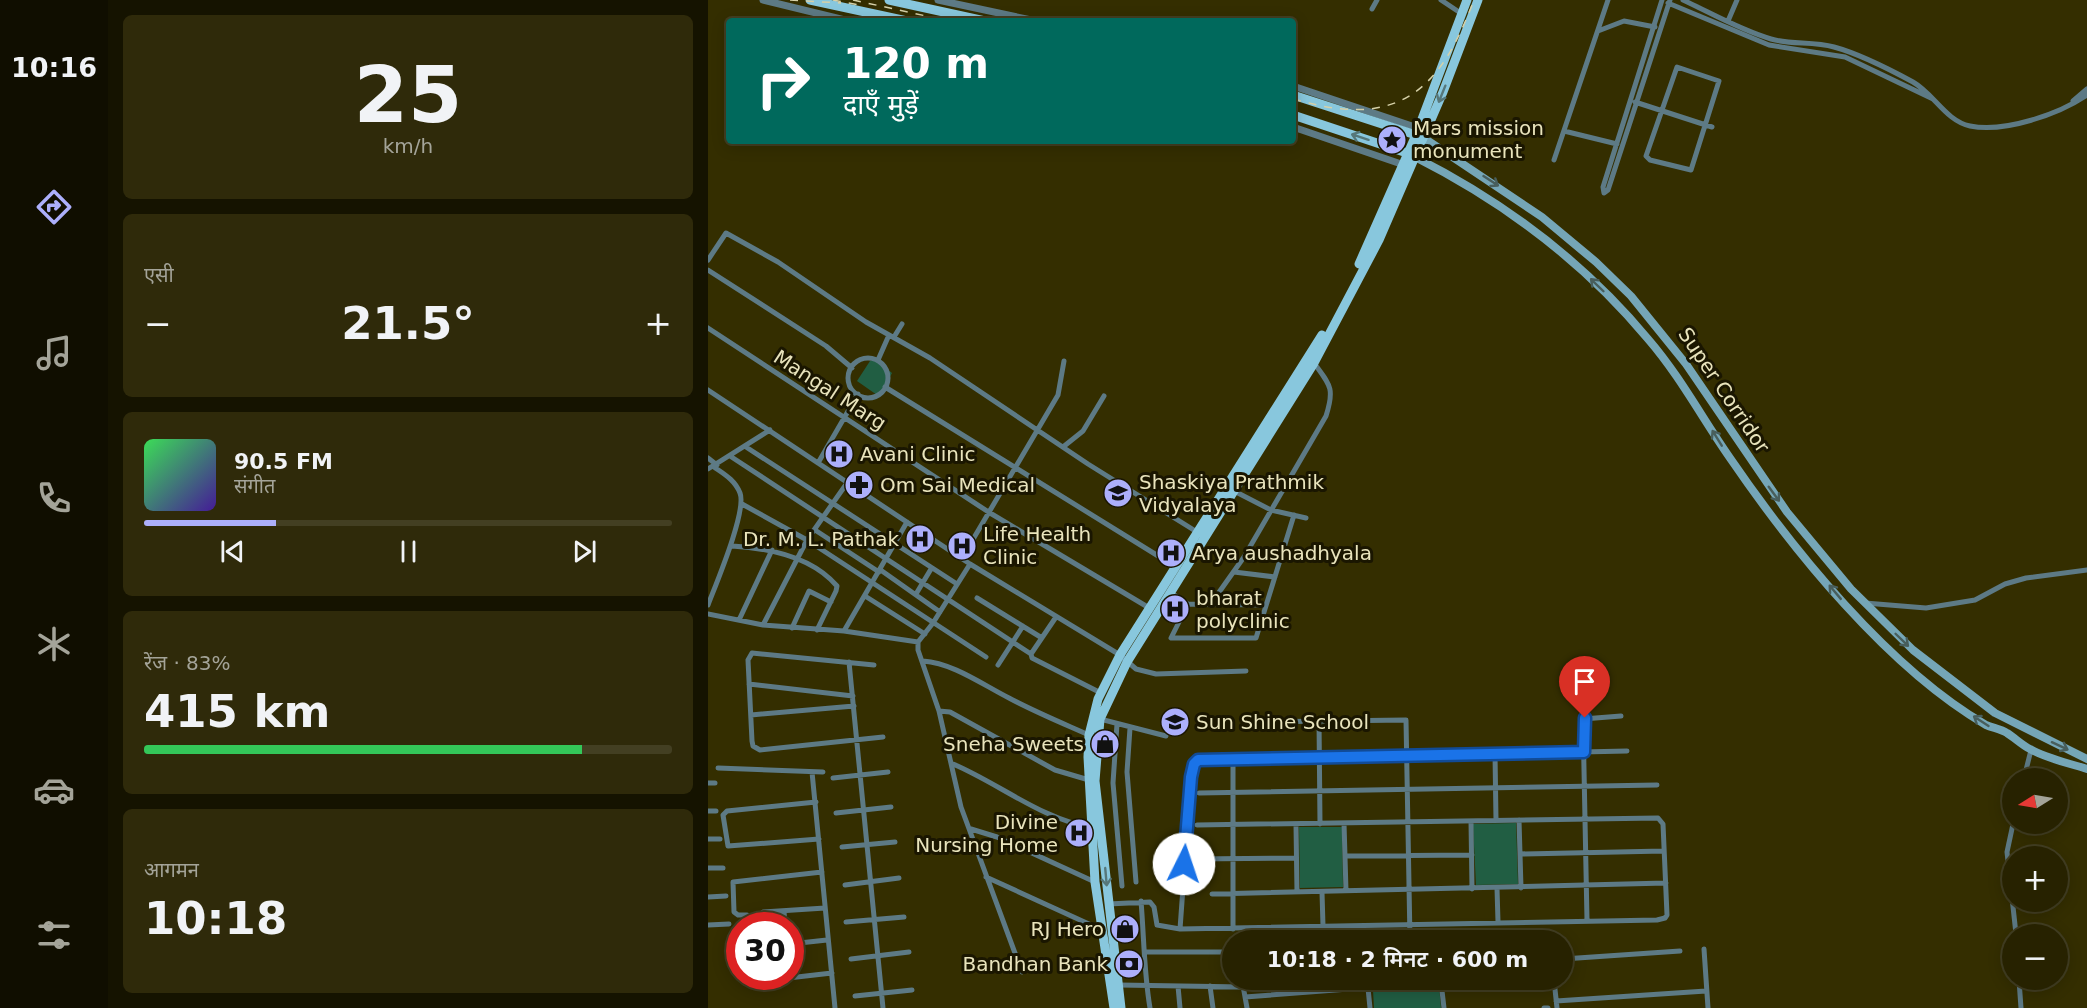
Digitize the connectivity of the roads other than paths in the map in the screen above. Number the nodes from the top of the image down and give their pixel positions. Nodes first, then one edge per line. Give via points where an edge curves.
1 (763, 0) edge
2 (810, 0) edge
3 (889, 0) edge
4 (938, 0) edge
5 (1377, 0) edge
6 (1441, 0) edge
7 (1467, 0) edge
8 (1478, 0) edge
9 (1608, 0) edge
10 (1662, 0) edge
11 (1683, 0) edge
12 (1737, 0) edge
13 (1670, 2) edge
14 (1372, 9) dead end
15 (1462, 14) junction
16 (837, 18) edge
17 (893, 18) edge
18 (971, 18) edge
19 (1022, 18) edge
20 (1728, 21) junction
21 (1655, 27) junction
22 (1598, 31) junction
23 (1452, 70) junction
24 (1440, 73) junction
25 (1296, 87) edge
26 (2087, 89) edge
27 (2087, 95) edge
28 (1296, 96) edge
29 (1934, 100) junction
30 (1634, 102) junction
31 (2072, 103) junction
32 (1661, 110) junction
33 (1296, 116) edge
34 (1705, 124) junction
35 (1712, 127) dead end
36 (1296, 128) edge
37 (1564, 131) junction
38 (1421, 133) junction
39 (1617, 144) junction
40 (1412, 155) junction
41 (1554, 160) dead end
42 (1407, 166) junction
43 (708, 260) edge
44 (708, 270) edge
45 (902, 324) dead end
46 (708, 328) edge
47 (891, 336) junction
48 (878, 360) junction
49 (1064, 361) dead end
50 (1314, 363) junction
51 (852, 368) junction
52 (885, 387) junction
53 (708, 390) edge
54 (858, 394) junction
55 (1104, 396) dead end
56 (845, 419) junction
57 (1038, 429) junction
58 (770, 430) junction
59 (746, 447) junction
60 (1063, 447) junction
61 (730, 456) junction
62 (708, 458) edge
63 (818, 463) junction
64 (713, 467) edge
65 (1016, 469) junction
66 (847, 483) junction
67 (1234, 490) junction
68 (742, 504) junction
69 (832, 504) junction
70 (1272, 510) junction
71 (990, 513) junction
72 (1293, 515) junction
73 (822, 518) junction
74 (1306, 518) dead end
75 (907, 522) junction
76 (815, 530) junction
77 (1197, 532) junction
78 (807, 540) junction
79 (895, 545) junction
80 (732, 546) junction
81 (772, 550) junction
82 (962, 558) junction
83 (798, 560) junction
84 (886, 560) junction
85 (970, 564) junction
86 (931, 569) junction
87 (1179, 569) junction
88 (2087, 570) edge
89 (881, 571) junction
90 (1234, 572) junction
91 (1275, 577) junction
92 (873, 583) junction
93 (922, 583) junction
94 (957, 584) junction
95 (1170, 592) junction
96 (916, 594) junction
97 (865, 596) junction
98 (977, 597) dead end
99 (948, 599) junction
100 (831, 602) junction
101 (1865, 603) junction
102 (708, 604) edge
103 (1188, 604) junction
104 (1210, 605) junction
105 (1266, 605) junction
106 (1151, 609) junction
107 (940, 612) junction
108 (708, 615) edge
109 (1056, 617) junction
110 (739, 620) junction
111 (933, 623) junction
112 (763, 625) junction
113 (1023, 626) junction
114 (792, 628) junction
115 (817, 630) junction
116 (844, 632) junction
117 (925, 634) junction
118 (1042, 638) junction
119 (1014, 641) junction
120 (918, 642) junction
121 (1031, 654) junction
122 (986, 657) dead end
123 (1124, 659) junction
124 (923, 661) junction
125 (849, 662) junction
126 (874, 664) dead end
127 (998, 665) dead end
128 (1246, 671) dead end
129 (749, 684) junction
130 (1101, 693) junction
131 (853, 696) junction
132 (854, 706) junction
133 (939, 711) junction
134 (751, 715) junction
135 (1621, 716) dead end
136 (1100, 719) junction
137 (1318, 720) junction
138 (1252, 722) dead end
139 (1117, 724) junction
140 (1130, 728) junction
141 (1089, 735) junction
142 (1166, 736) dead end
143 (883, 737) dead end
144 (857, 740) junction
145 (2031, 750) junction
146 (1627, 751) dead end
147 (1584, 752) junction
148 (1494, 754) junction
149 (1407, 756) junction
150 (1320, 757) junction
151 (1233, 758) junction
152 (2087, 759) edge
153 (953, 764) junction
154 (718, 768) dead end
155 (2026, 768) edge
156 (2087, 769) edge
157 (812, 772) junction
158 (823, 772) dead end
159 (888, 772) dead end
160 (860, 775) junction
161 (833, 778) dead end
162 (1089, 780) junction
163 (708, 783) edge
164 (715, 783) dead end
165 (1657, 785) dead end
166 (1584, 786) junction
167 (1496, 789) junction
168 (1407, 791) junction
169 (1233, 792) junction
170 (1320, 792) junction
171 (1199, 793) dead end
172 (816, 802) junction
173 (891, 807) dead end
174 (864, 810) junction
175 (708, 811) edge
176 (716, 811) dead end
177 (836, 813) dead end
178 (1584, 818) junction
179 (1496, 820) junction
180 (1519, 820) junction
181 (1471, 821) junction
182 (1408, 822) junction
183 (1344, 823) junction
184 (1320, 824) junction
185 (1197, 825) dead end
186 (1296, 825) junction
187 (1233, 826) junction
188 (1093, 828) junction
189 (971, 829) junction
190 (2011, 834) edge
191 (708, 839) edge
192 (720, 839) dead end
193 (819, 839) junction
194 (895, 842) dead end
195 (867, 845) junction
196 (842, 847) dead end
197 (1664, 851) junction
198 (1585, 853) junction
199 (1520, 854) junction
200 (1409, 855) junction
201 (1472, 855) junction
202 (1345, 856) junction
203 (1296, 858) junction
204 (1194, 859) dead end
205 (1233, 859) junction
206 (708, 868) edge
207 (723, 868) dead end
208 (822, 872) junction
209 (986, 877) junction
210 (899, 878) dead end
211 (871, 882) junction
212 (1095, 882) junction
213 (1136, 882) dead end
214 (1666, 883) junction
215 (845, 885) dead end
216 (1122, 886) dead end
217 (1586, 886) junction
218 (1497, 888) junction
219 (1521, 888) junction
220 (1472, 889) junction
221 (1410, 890) junction
222 (1346, 891) junction
223 (1297, 892) junction
224 (1322, 892) junction
225 (1212, 894) dead end
226 (1233, 894) junction
227 (726, 896) dead end
228 (708, 897) edge
229 (1141, 901) junction
230 (1108, 904) junction
231 (825, 908) junction
232 (784, 911) joint
233 (734, 912) edge
234 (763, 912) dead end
235 (904, 917) dead end
236 (875, 920) junction
237 (1587, 920) junction
238 (846, 922) dead end
239 (1498, 922) junction
240 (726, 924) edge
241 (1410, 924) junction
242 (2015, 924) edge
243 (708, 925) edge
244 (1323, 926) junction
245 (1180, 929) junction
246 (1233, 929) junction
247 (1410, 930) edge
248 (1103, 931) junction
249 (828, 940) junction
250 (804, 943) edge
251 (1704, 949) dead end
252 (1680, 951) dead end
253 (909, 952) dead end
254 (1146, 952) junction
255 (1222, 952) edge
256 (878, 956) junction
257 (1573, 958) edge
258 (851, 959) dead end
259 (1022, 972) dead end
260 (832, 974) junction
261 (804, 977) edge
262 (1119, 985) junction
263 (1145, 985) junction
264 (1178, 986) junction
265 (1210, 987) junction
266 (1222, 987) edge
267 (912, 990) dead end
268 (1244, 990) edge
269 (1341, 990) edge
270 (1368, 990) edge
271 (1442, 990) edge
272 (1555, 990) edge
273 (2020, 990) edge
274 (1706, 991) junction
275 (882, 993) junction
276 (855, 996) dead end
277 (1245, 997) junction
278 (1556, 1001) junction
279 (835, 1008) edge
280 (884, 1008) edge
281 (1114, 1008) edge
282 (1121, 1008) edge
283 (1150, 1008) edge
284 (1180, 1008) edge
285 (1213, 1008) edge
286 (1247, 1008) edge
287 (1370, 1008) edge
288 (1444, 1008) edge
289 (1544, 1008) edge
290 (1548, 1008) edge
291 (1557, 1008) edge
292 (1708, 1008) edge
293 (2021, 1008) edge

1 - 16 street
2 - 17 main road
3 - 18 main road
4 - 19 street
5 - 14 street
6 - 15 street
7 - 15 main road
8 - 23 main road
9 - 22 street
10 - 13 street
10 - 21 street
11 - 20 street
12 - 20 street
13 - 29 street via 1769,45 1845,57
13 - 30 street
15 - 24 main road
20 - 29 street via 1778,41 1844,50 1913,82
21 - 22 street via 1624,21
21 - 30 street
22 - 37 street
23 - 24 main road
23 -> 38 main road
24 - 38 main road
25 - 38 street
26 - 31 street
27 - 31 street
28 - 38 main road, Super Corridor
29 - 31 street via 1960,122 1977,127 2040,118
30 - 32 street
30 - 39 street
30 - 39 street via 1604,193
32 - 34 street
32 - 34 street via 1677,67 1716,78 1719,81
32 - 34 street via 1646,156 1650,160 1691,170
40 -> 33 main road, Super Corridor
34 - 35 street
36 - 42 street
37 - 39 street
37 - 41 street
38 - 40 main road
38 -> 101 main road, Super Corridor via 1542,217 1631,296 1686,364 1786,512
40 - 42 main road
145 -> 40 main road, Super Corridor via 1944,695 1902,661 1844,602 1777,523 1674,371 1577,265 1516,217
42 - 50 main road via 1379,240
42 - 77 main road via 1313,350
43 - 47 street via 726,233
44 - 51 street via 826,346
45 - 47 street
46 - 56 street, Mangal Marg
47 - 48 street
47 - 57 street
48 - 51 street via 864,356
48 - 52 street via 889,373
49 - 57 street via 1058,395
50 - 67 main road
50 - 70 street via 1331,386 1333,396 1326,416
51 - 54 street via 848,382
52 - 54 street via 873,399
52 - 65 street
53 - 58 street
54 - 56 street
55 - 60 street via 1083,431
56 - 63 street
56 - 71 street, Mangal Marg
57 - 60 street
57 - 65 street
58 - 59 street
58 - 63 street
59 - 61 street
59 - 69 street
60 - 77 street
61 - 64 street
61 - 73 street
62 - 64 street
63 - 66 street
64 - 68 street via 736,485
65 - 71 street
65 - 87 street
66 - 69 street
66 - 75 street
67 - 70 street
67 - 87 main road
68 - 78 street
68 - 80 street
69 - 73 street
69 - 79 street
70 - 72 street
70 - 90 street
71 - 82 street
71 - 106 street, Mangal Marg
72 - 74 street
72 - 91 street
73 - 76 street
73 - 84 street
75 - 79 street
75 - 82 street
76 - 78 street
76 - 89 street
77 - 87 main road
78 - 83 street
78 - 92 street
79 - 84 street
79 - 86 street
80 - 81 street
80 - 102 street
81 - 83 street
81 - 110 street
82 - 85 street
83 - 100 street via 837,586
83 - 112 street
84 - 89 street
84 - 93 street
85 - 94 street
85 - 109 street
86 - 93 street
86 - 94 street
87 - 95 main road
87 - 106 main road
88 - 101 street via 2026,578 1975,600 1926,608
89 - 92 street
89 - 96 street
90 - 91 street
90 - 104 street
91 - 105 street
92 - 97 street
92 - 111 street
93 - 96 street
93 - 99 street
94 - 99 street
95 - 103 street
95 - 123 main road
96 - 107 street
97 - 116 street
97 - 117 street
98 - 113 street
99 - 107 street
99 - 119 street
100 - 114 street via 809,591
100 - 115 street
101 -> 152 main road, Super Corridor via 1912,650 1969,696
103 - 104 street
103 - 105 street via 1171,638 1256,638
104 - 105 street
106 - 123 main road
107 - 111 street
108 - 110 street
109 - 118 street
109 - 123 street
110 - 112 street
111 - 117 street
111 - 122 street
112 - 114 street
113 - 118 street
113 - 119 street
114 - 115 street
115 - 116 street
116 - 120 street
117 - 120 street
118 - 121 street
119 - 121 street
119 - 127 street
120 - 124 street
121 - 130 street via 1032,658
123 - 128 street via 1136,669 1159,675
123 - 130 main road
123 - 136 main road
124 - 133 street
124 - 141 street via 958,672
125 - 126 street
125 - 129 street via 752,653 748,660
125 - 131 street
129 - 131 street
129 - 134 street
130 - 141 main road
131 - 132 street
132 - 134 street
132 - 144 street
133 - 153 street
133 - 162 street via 950,712 1055,770
134 - 144 street via 753,747 760,750
135 - 147 street via 1583,719
136 - 139 street
136 -> 230 main road via 1095,781
137 - 138 street
137 - 149 street via 1402,719 1407,724
137 - 150 street
139 - 140 street
139 - 216 street via 1113,795
140 - 142 street
140 - 213 street via 1127,772
141 - 162 main road
143 - 144 street
144 - 160 street
145 - 155 street
145 - 156 main road, Super Corridor
146 - 147 street
147 - 148 street
147 - 166 street
148 - 149 street
148 - 167 street
149 - 150 street
149 - 168 street
150 - 151 street
150 - 170 street
151 - 169 street
151 - 245 street via 1198,760 1192,769
153 - 188 street via 1041,810 1077,826
153 - 189 street via 957,791
154 - 157 street
157 - 158 street
157 - 172 street
159 - 160 street
160 - 161 street
160 - 174 street
162 - 188 main road
163 - 164 street
165 - 166 street
166 - 167 street
166 - 178 street
167 - 168 street
167 - 179 street
168 - 170 street
168 - 182 street
169 - 170 street
169 - 171 street
169 - 187 street
170 - 184 street
172 - 193 street
172 - 193 street via 727,811 723,815 728,846
173 - 174 street
174 - 177 street
174 - 195 street
175 - 176 street
178 - 180 street
178 - 197 street via 1658,818 1663,824
178 - 198 street
179 - 180 street
179 - 181 street
180 - 199 street
181 - 182 street
181 - 201 street
182 - 183 street
182 - 200 street
183 - 184 street
183 - 202 street
184 - 186 street
185 - 187 street
186 - 187 street
186 - 203 street
187 - 205 street
188 - 212 main road
189 - 209 street
189 - 212 street via 998,837
190 - 242 street via 2007,852
191 - 192 street
193 - 208 street
194 - 195 street
195 - 196 street
195 - 211 street
197 - 198 street
197 - 214 street
198 - 199 street
198 - 217 street
199 - 219 street
200 - 201 street
200 - 202 street
200 - 221 street
201 - 220 street
202 - 222 street
203 - 205 street
203 - 223 street
204 - 205 street
205 - 226 street
206 - 207 street
208 - 231 street
208 - 233 street via 733,882
209 - 248 street
209 - 259 street
210 - 211 street
211 - 215 street
211 - 236 street
212 - 248 main road
214 - 217 street
214 - 237 street via 1665,918
217 - 219 street
217 - 237 street
218 - 219 street
218 - 220 street
218 - 239 street
220 - 221 street
221 - 222 street
221 - 241 street
222 - 224 street
223 - 224 street
223 - 226 street
224 - 244 street
225 - 226 street
226 - 246 street
227 - 228 street
229 - 230 street
229 - 245 street via 1152,904 1161,928
229 - 254 street
230 - 262 main road
231 - 232 street
231 - 249 street
232 - 234 street
235 - 236 street
236 - 238 street
236 - 256 street
237 - 239 street
239 - 241 street
240 - 243 street
241 - 244 street
241 - 247 street
244 - 246 street
245 - 246 street
248 - 281 main road
249 - 250 street
249 - 260 street
251 - 274 street
252 - 257 street
253 - 256 street
254 - 255 street
254 - 263 street
256 - 258 street
256 - 275 street
260 - 261 street
260 - 279 street
262 - 263 street
262 - 282 main road
263 - 264 street
263 - 283 street
264 - 265 street
264 - 284 street
265 - 266 street
265 - 285 street
267 - 275 street
268 - 277 street
269 - 277 street
270 - 287 street
271 - 288 street
272 - 278 street
273 - 293 street
274 - 278 street
274 - 292 street
275 - 276 street
275 - 280 street
277 - 286 street
278 - 291 street
289 - 290 street

